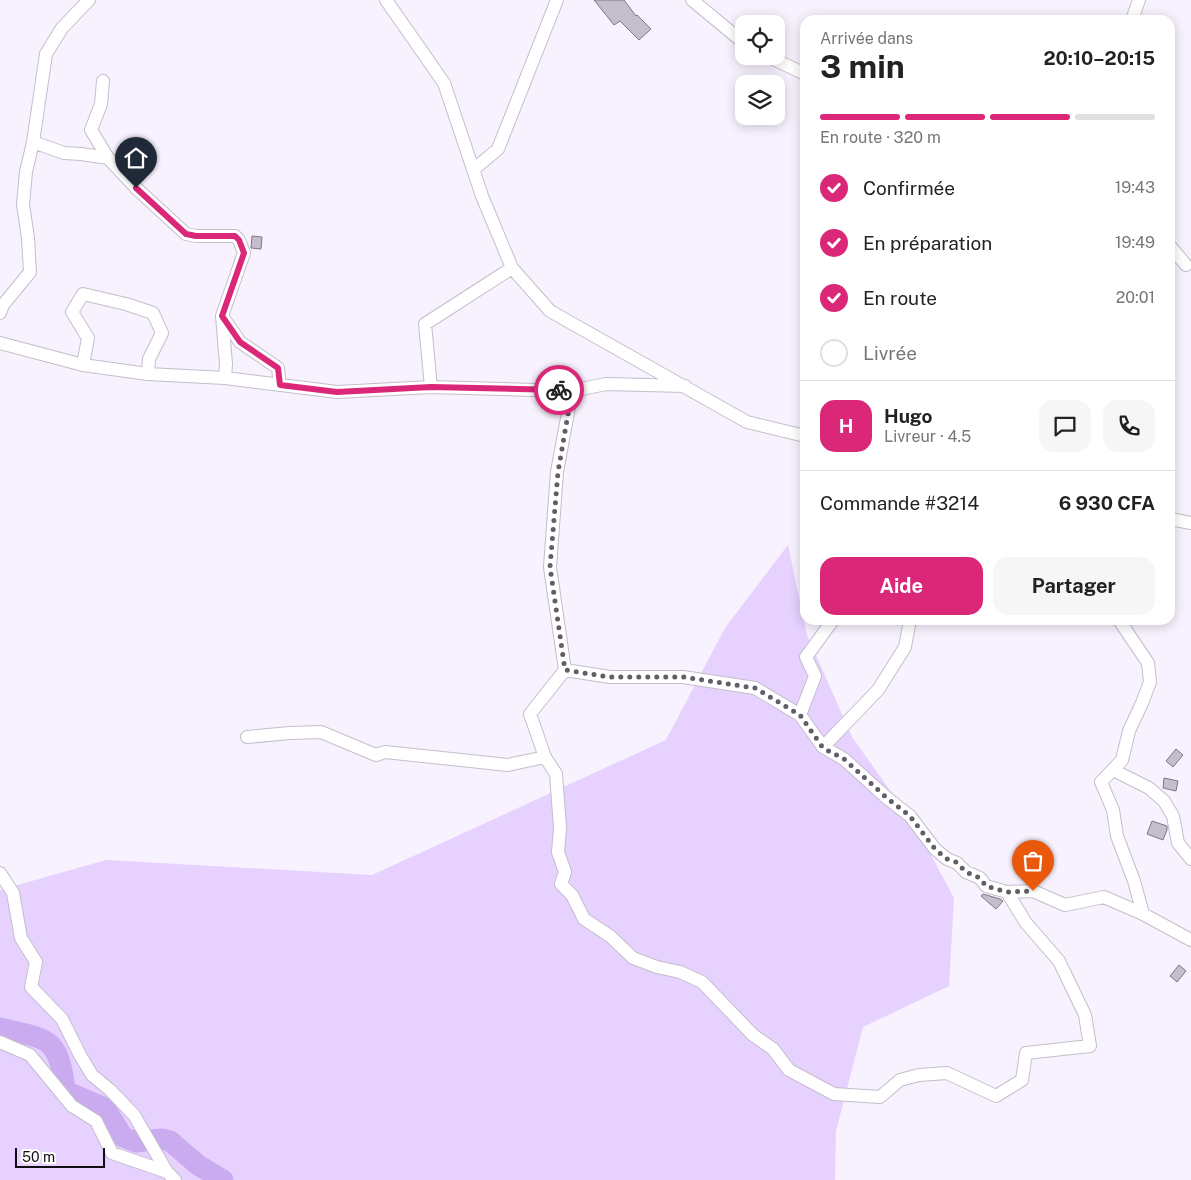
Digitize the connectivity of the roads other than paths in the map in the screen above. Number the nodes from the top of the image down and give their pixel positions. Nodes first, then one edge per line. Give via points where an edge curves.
1 (89, 0) edge
2 (386, 0) edge
3 (557, 0) edge
4 (692, 0) edge
5 (1139, 0) edge
6 (1134, 15) edge
7 (735, 36) edge
8 (785, 65) edge
9 (800, 72) edge
10 (103, 81) dead end
11 (33, 142) junction
12 (108, 158) junction
13 (473, 170) junction
14 (1175, 251) edge
15 (1175, 265) edge
16 (1189, 266) edge
17 (512, 268) junction
18 (0, 313) edge
19 (222, 316) junction
20 (0, 343) edge
21 (83, 366) junction
22 (148, 374) junction
23 (225, 378) junction
24 (280, 385) junction
25 (685, 386) junction
26 (431, 387) junction
27 (572, 391) junction
28 (800, 435) edge
29 (1175, 520) edge
30 (1191, 523) edge
31 (828, 625) edge
32 (909, 625) edge
33 (1122, 625) edge
34 (565, 670) junction
35 (800, 715) junction
36 (247, 737) dead end
37 (823, 748) junction
38 (544, 757) junction
39 (1113, 770) junction
40 (1191, 858) edge
41 (0, 873) edge
42 (1007, 892) junction
43 (1143, 914) junction
44 (1191, 940) edge
45 (0, 1042) edge
46 (171, 1176) edge

1 - 11 street via 62,28 46,54
2 - 13 street via 444,83
3 - 13 street via 498,149
4 - 7 street
5 - 6 street
8 - 9 street
10 - 12 street via 101,104 91,130
11 - 12 street via 64,154
11 - 18 street via 23,204 30,272
12 - 19 street via 186,234 235,236 239,240 244,253
13 - 17 street
14 - 16 street
15 - 16 street
17 - 25 street via 550,311
17 - 26 street via 424,324
19 - 23 street
19 - 24 street via 240,342 278,368
20 - 21 street
21 - 22 street
21 - 22 street via 88,338 72,312 83,294 153,313 162,333 149,359
22 - 23 street
23 - 24 street
24 - 26 street via 337,392
25 - 27 street via 606,384
25 - 28 street via 747,422
26 - 27 street
27 - 34 street via 558,472 550,567
29 - 30 street
31 - 35 street via 806,657 815,676
32 - 37 street via 905,647 878,690
33 - 39 street via 1148,663 1150,682 1129,731 1122,760
34 - 35 street via 610,677 683,677 755,688
34 - 38 street via 530,714
35 - 37 street
36 - 38 street via 321,732 376,755 385,752 508,765
37 - 42 street via 844,759 910,816 935,849 947,859 980,878 986,886
38 - 42 street via 556,774 560,828 558,852 565,872 561,884 572,895 584,919 610,936 633,958 702,982 753,1035 773,1049 789,1070 834,1094 880,1097 900,1080 947,1073 996,1096 1022,1080 1026,1053 1090,1046 1085,1015 1059,961 1026,923
39 - 40 street via 1149,788 1164,800 1173,816 1178,843
39 - 43 street via 1101,782 1113,810 1116,836
41 - 46 street via 13,893 21,938 36,962 31,986 62,1020 92,1075 134,1115
42 - 43 street via 1033,891 1065,905 1104,898
43 - 44 street
45 - 46 street via 30,1055 72,1106 96,1121 112,1153

